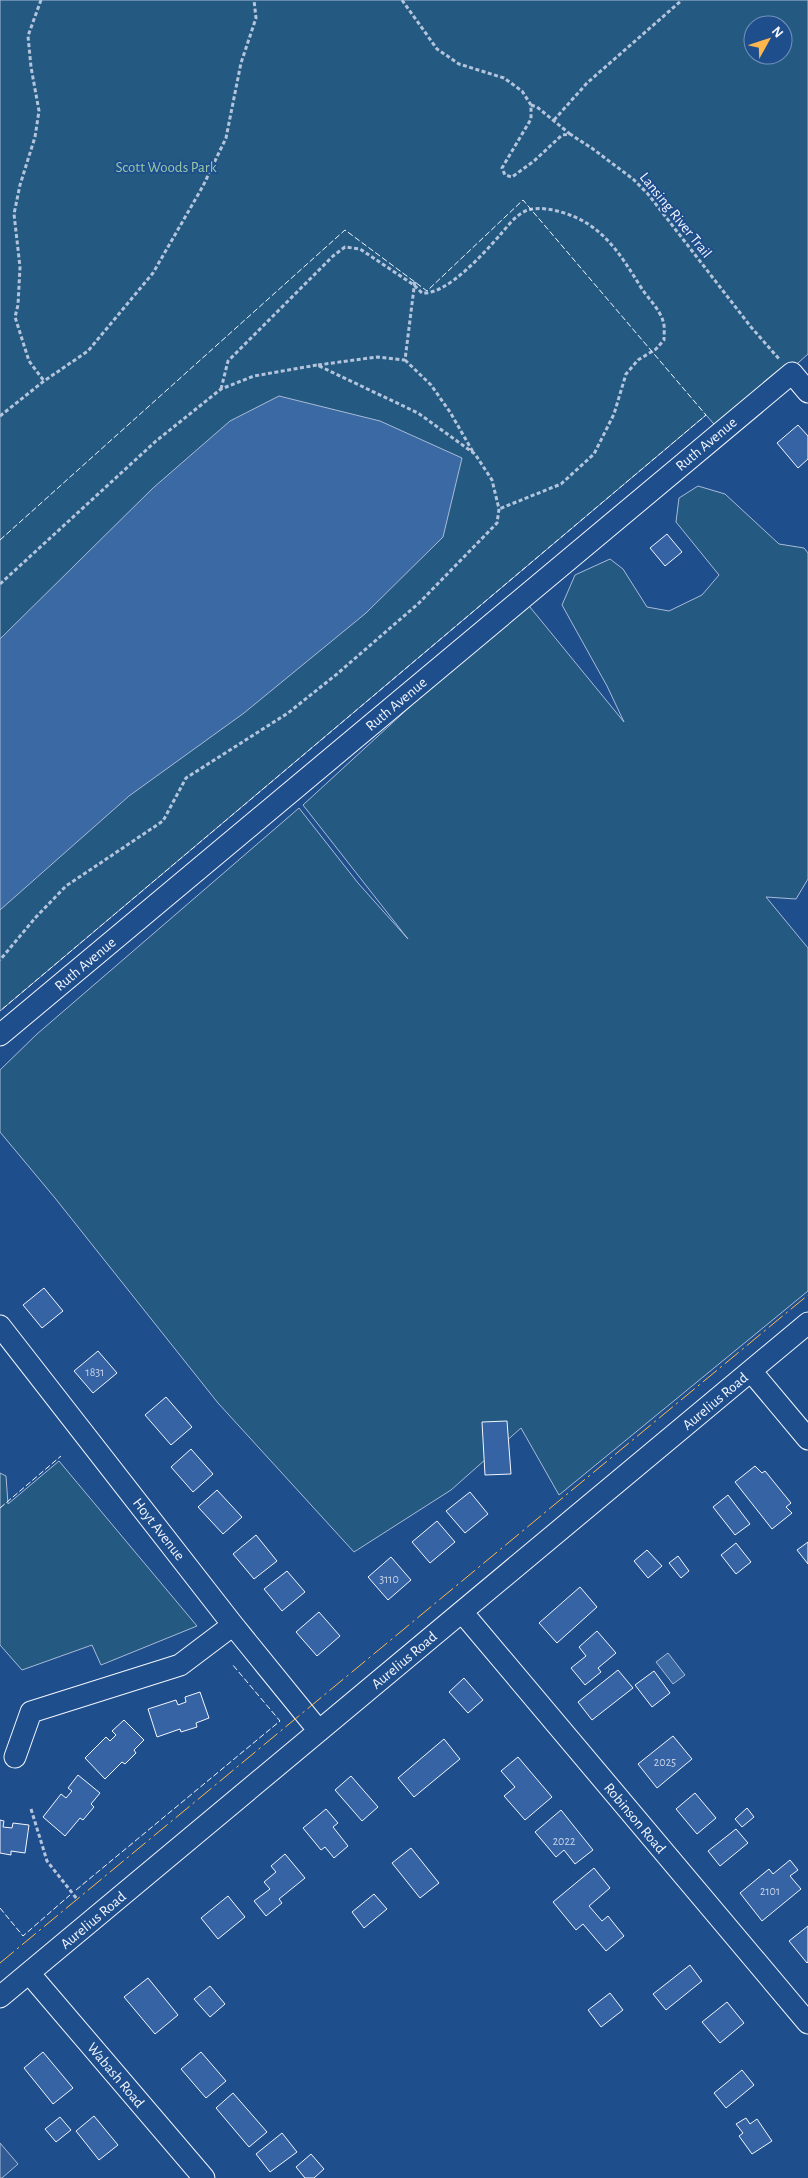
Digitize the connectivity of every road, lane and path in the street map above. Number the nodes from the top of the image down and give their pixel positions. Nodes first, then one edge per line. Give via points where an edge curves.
1 (41, 0) edge
2 (254, 0) edge
3 (402, 0) edge
4 (682, 0) edge
5 (531, 105) junction
6 (554, 120) junction
7 (570, 134) junction
8 (414, 280) dead end
9 (414, 285) junction
10 (405, 360) junction
11 (317, 365) junction
12 (792, 373) junction
13 (44, 380) junction
14 (222, 389) junction
15 (808, 392) edge
16 (0, 416) edge
17 (475, 454) junction
18 (499, 509) junction
19 (0, 584) edge
20 (0, 960) edge
21 (0, 1035) edge
22 (808, 1324) edge
23 (0, 1326) edge
24 (751, 1371) junction
25 (808, 1439) edge
26 (462, 1612) junction
27 (233, 1625) junction
28 (319, 1731) junction
29 (15, 1757) dead end
30 (31, 1809) dead end
31 (77, 1899) dead end
32 (29, 1973) junction
33 (0, 1997) edge
34 (808, 2023) edge
35 (204, 2178) edge

1 - 13 path via 28,36 39,111 14,214 20,267 15,316 29,360
2 - 13 path via 256,18 241,63 226,138 179,229 153,273 88,351
3 - 5 path via 437,49 459,64 504,78 522,91
4 - 6 path via 588,83
5 - 6 path, Lansing River Trail
5 - 7 path via 531,119 502,168 505,175 512,177 562,135
6 - 7 path, Lansing River Trail
7 - 12 path, Lansing River Trail via 634,179 648,194 751,327
8 - 9 path
9 - 10 path
9 - 14 path via 360,249 345,248 333,256 228,360
9 - 18 path via 422,293 441,288 480,257 516,218 527,210 549,208 590,224 606,238 663,320 664,340 626,374 614,414 594,454 562,484
10 - 11 path via 377,357
10 - 17 path via 431,385
11 - 14 path via 254,376
11 - 17 path via 418,413
12 - 15 street
12 - 21 street, Ruth Avenue
13 - 16 path
14 - 19 path via 156,441
17 - 18 path via 492,480
18 - 20 path via 497,523 419,603 288,713 186,778 163,821 66,886
22 - 24 street, Aurelius Road
23 - 27 street, Hoyt Avenue
24 - 25 street
24 - 26 street, Aurelius Road
26 - 28 street, Aurelius Road
26 - 34 street, Robinson Road
27 - 28 street, Hoyt Avenue
27 - 29 street via 180,1664 31,1712
28 - 32 street, Aurelius Road
30 - 31 path via 47,1861
32 - 33 street, Aurelius Road
32 - 35 street, Wabash Road

